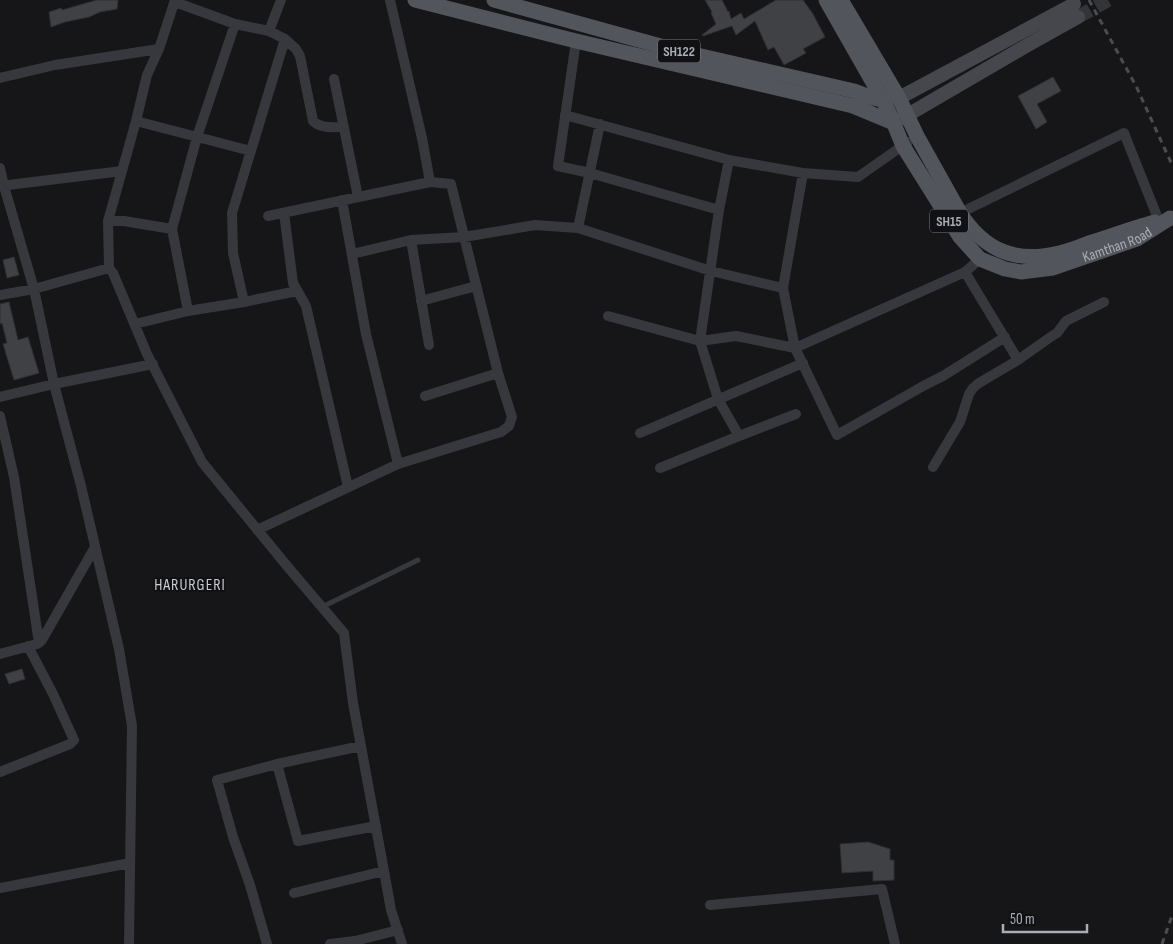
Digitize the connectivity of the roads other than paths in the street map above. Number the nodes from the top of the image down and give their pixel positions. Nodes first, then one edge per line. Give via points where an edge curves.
1 (281, 0) edge
2 (390, 0) edge
3 (415, 0) edge
4 (494, 0) edge
5 (826, 0) edge
6 (841, 0) edge
7 (175, 1) edge
8 (235, 24) junction
9 (269, 30) junction
10 (284, 39) junction
11 (576, 42) junction
12 (159, 49) junction
13 (0, 78) edge
14 (334, 78) dead end
15 (899, 98) junction
16 (883, 100) junction
17 (565, 115) junction
18 (901, 120) junction
19 (136, 122) junction
20 (600, 124) junction
21 (344, 127) junction
22 (917, 136) junction
23 (197, 137) junction
24 (903, 146) junction
25 (251, 151) junction
26 (729, 160) junction
27 (0, 168) edge
28 (122, 171) junction
29 (590, 173) junction
30 (803, 173) junction
31 (430, 182) junction
32 (2, 186) edge
33 (358, 197) junction
34 (342, 200) junction
35 (719, 210) junction
36 (284, 213) junction
37 (960, 213) junction
38 (268, 216) dead end
39 (108, 221) junction
40 (1159, 221) junction
41 (578, 228) junction
42 (172, 229) junction
43 (464, 237) junction
44 (970, 237) junction
45 (410, 240) junction
46 (352, 254) junction
47 (980, 259) junction
48 (109, 268) junction
49 (711, 271) junction
50 (965, 272) junction
51 (476, 286) junction
52 (783, 288) junction
53 (34, 289) junction
54 (297, 291) junction
55 (0, 295) edge
56 (244, 302) junction
57 (421, 302) junction
58 (1104, 302) dead end
59 (188, 311) junction
60 (608, 316) dead end
61 (135, 324) junction
62 (1005, 337) junction
63 (700, 341) junction
64 (429, 345) dead end
65 (796, 348) junction
66 (1018, 360) junction
67 (803, 363) junction
68 (153, 364) junction
69 (498, 373) junction
70 (54, 384) junction
71 (425, 396) dead end
72 (0, 397) edge
73 (718, 399) junction
74 (796, 414) dead end
75 (0, 416) edge
76 (640, 433) dead end
77 (739, 436) junction
78 (398, 464) junction
79 (933, 467) dead end
80 (660, 468) dead end
81 (348, 487) junction
82 (257, 530) junction
83 (95, 547) junction
84 (418, 560) dead end
85 (322, 607) junction
86 (39, 643) junction
87 (28, 646) junction
88 (0, 654) edge
89 (361, 746) junction
90 (277, 764) junction
91 (0, 772) edge
92 (376, 826) junction
93 (130, 863) junction
94 (384, 871) junction
95 (0, 888) edge
96 (294, 894) dead end
97 (710, 905) dead end
98 (398, 930) junction
99 (129, 944) edge
100 (267, 944) edge
101 (330, 944) edge
102 (402, 944) edge
103 (895, 944) edge

1 - 9 street
2 - 31 street
3 - 11 main road
4 - 16 main road, SH122 via 675,50
5 - 16 main road, Kamthan Road / SH15
6 - 15 main road, Kamthan Road / SH15
7 - 8 street
7 - 12 street
8 - 9 street
8 - 23 street
9 - 10 street
10 - 21 street via 300,56 313,120 323,127
10 - 25 street
11 - 17 street
11 - 18 main road
12 - 13 street via 55,65
12 - 19 street via 147,75
14 - 21 street
15 - 16 main road, SH122
15 - 18 main road, Kamthan Road / SH15
15 - 18 street via 1076,11 1026,46
16 - 18 main road, Kamthan Road / SH15
17 - 20 street
17 - 29 street via 558,166
18 - 22 main road, Kamthan Road / SH15
18 - 24 main road, Kamthan Road / SH15
19 - 23 street
19 - 28 street
20 - 26 street
20 - 29 street
21 - 33 street
22 - 24 street
22 - 37 main road, Kamthan Road / SH15
23 - 25 street
23 - 42 street
24 - 30 street via 858,178
24 - 44 main road, Kamthan Road / SH15 via 960,238
25 - 56 street via 232,213 233,253
26 - 30 street
26 - 35 street
27 - 32 street
28 - 32 street
28 - 39 street
29 - 35 street
29 - 41 street
30 - 52 street
31 - 33 street
31 - 43 street via 451,184
32 - 53 street
33 - 34 street
34 - 36 street
34 - 46 street
35 - 49 street
36 - 38 street
36 - 54 street via 293,283
37 - 40 street via 1124,133
37 - 44 main road, Kamthan Road / SH15
39 - 42 street
39 - 48 street
40 - 44 main road, Kamthan Road / SH15 via 1059,253 1027,257 1011,255
40 - 47 main road, Kamthan Road / SH15 via 1170,218 1137,239 1053,268 1021,272
41 - 43 street via 535,225
41 - 49 street
42 - 59 street
43 - 45 street
43 - 51 street
44 - 47 main road, Kamthan Road / SH15
45 - 46 street
45 - 57 street
46 - 78 street via 366,334
47 - 50 street
48 - 53 street
48 - 61 street
49 - 52 street
49 - 63 street
50 - 62 street
50 - 65 street
51 - 57 street
51 - 69 street
52 - 65 street
53 - 55 street
53 - 70 street
54 - 56 street
54 - 81 street via 306,306
56 - 59 street
57 - 64 street
58 - 66 street via 1066,321 1057,332
59 - 61 street
60 - 63 street
61 - 68 street
62 - 66 street
62 - 67 street via 838,435
63 - 65 street via 736,336
63 - 73 street
65 - 67 street
66 - 79 street via 974,388 960,422
67 - 73 street
68 - 70 street
68 - 82 street via 202,462
69 - 71 street
69 - 78 street via 512,417 509,426 501,432
70 - 72 street
70 - 83 street
73 - 76 street
73 - 77 street
74 - 77 street
75 - 86 street via 14,477
77 - 80 street
78 - 81 street
81 - 82 street
82 - 85 street
83 - 86 street
83 - 93 street via 119,649 132,726
84 - 85 lane
85 - 89 street via 344,634
86 - 87 street
87 - 88 street
87 - 91 street via 74,740
89 - 90 street
89 - 92 street
90 - 92 street via 298,841
90 - 100 street via 217,780
92 - 94 street
93 - 95 street
93 - 99 street
94 - 96 street
94 - 98 street
97 - 103 street via 882,889
98 - 101 street
98 - 102 street

